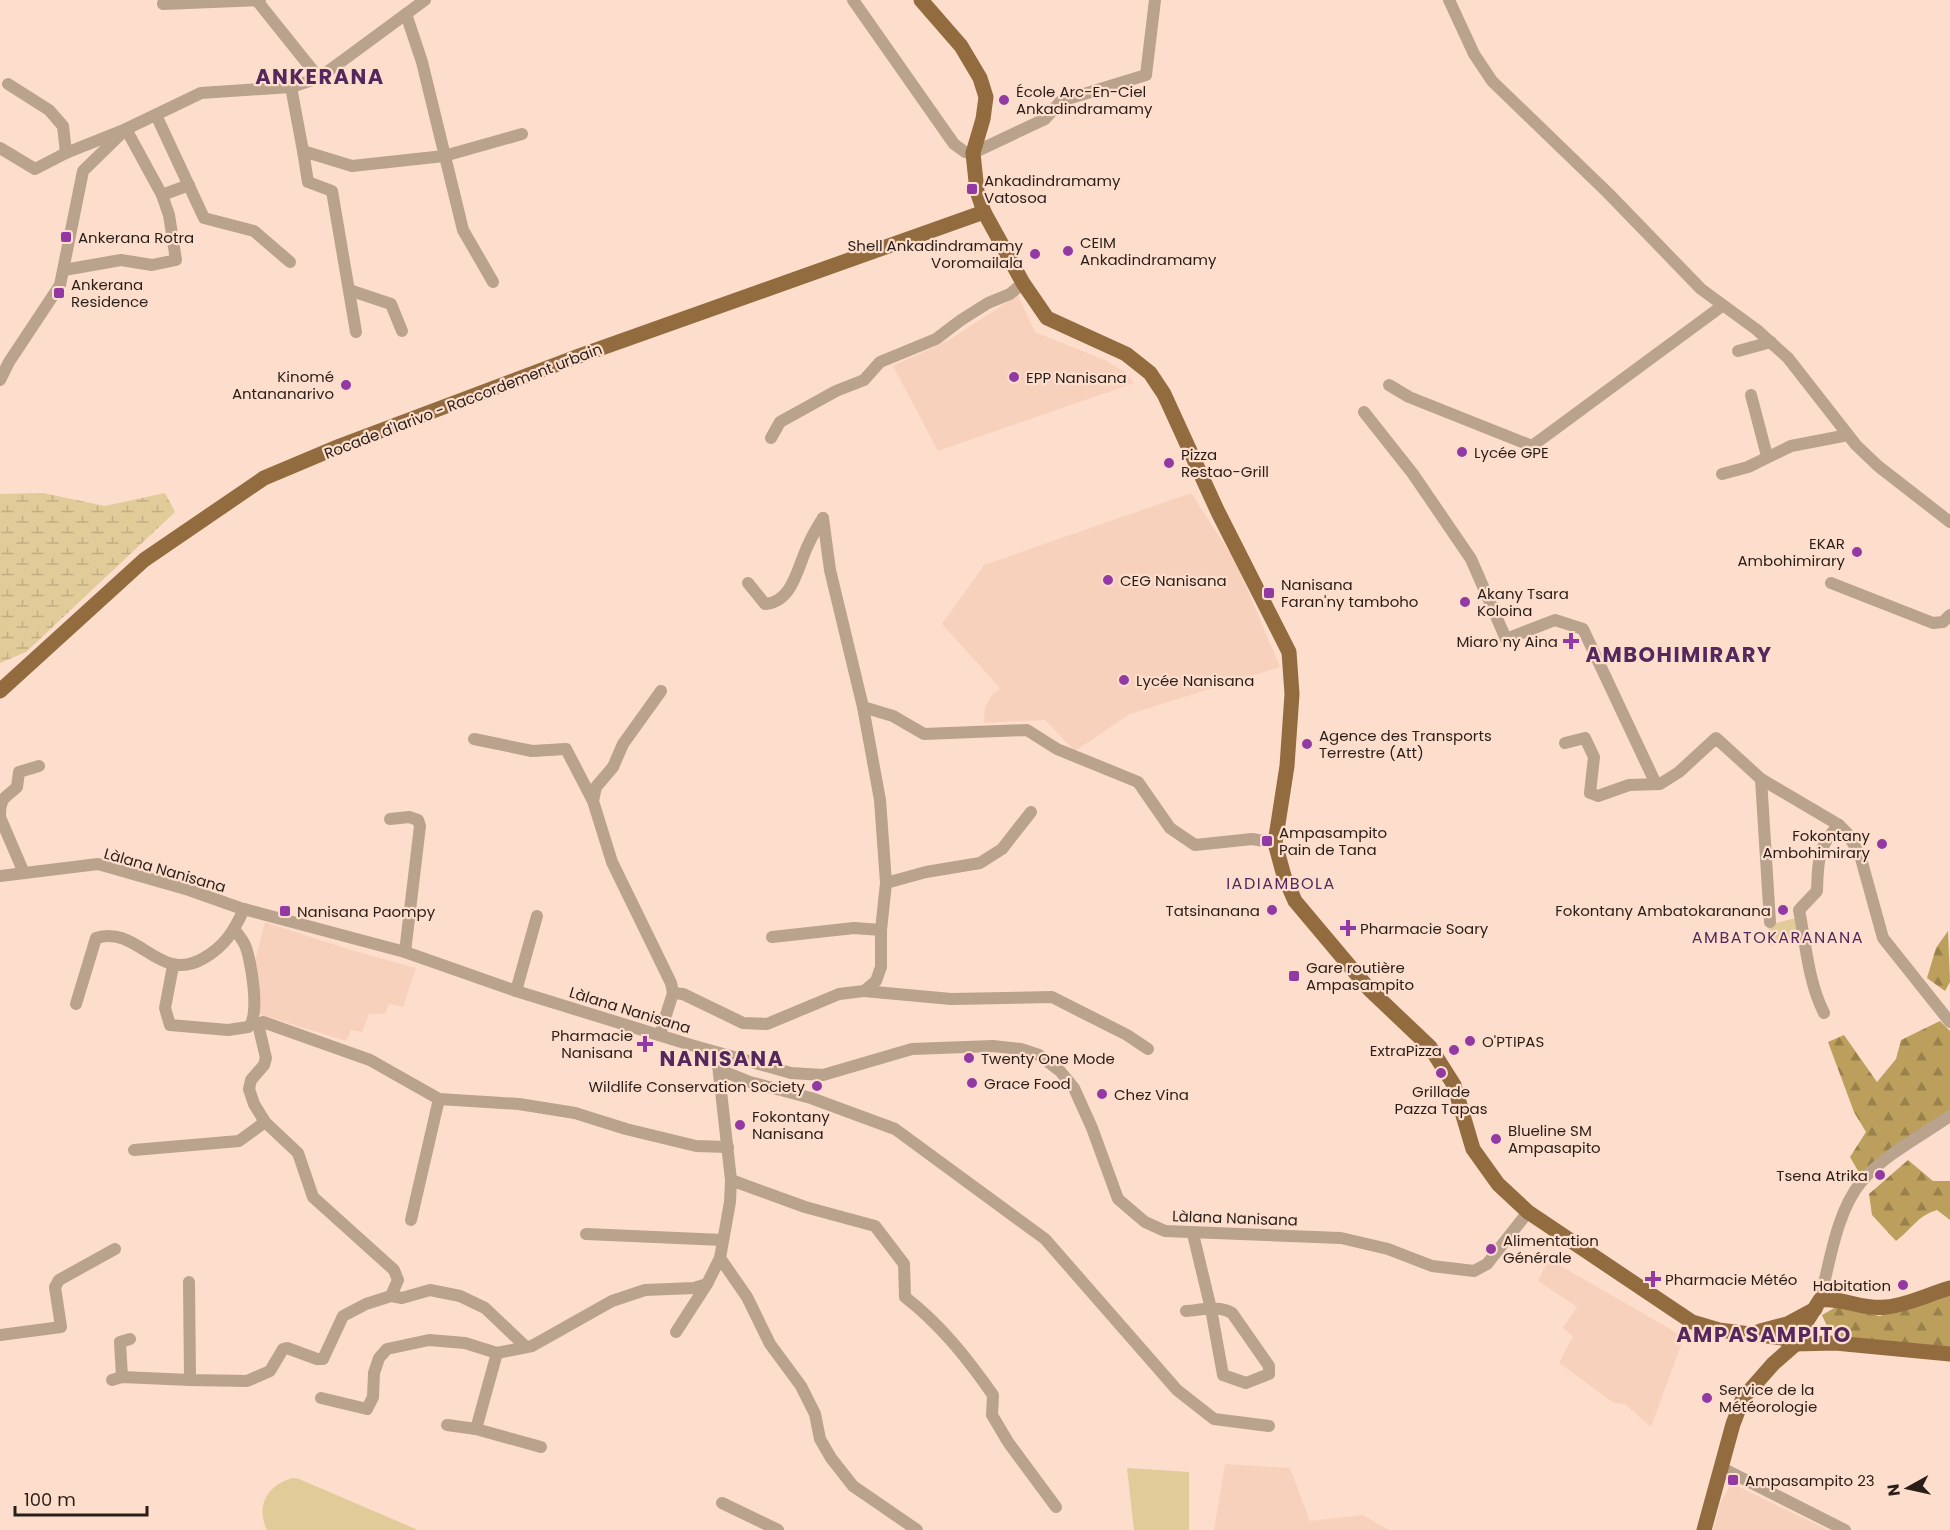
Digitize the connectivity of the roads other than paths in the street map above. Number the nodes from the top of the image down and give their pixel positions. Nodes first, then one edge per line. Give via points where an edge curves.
1 (164, 0) edge
2 (425, 0) edge
3 (853, 0) edge
4 (921, 0) edge
5 (1155, 0) edge
6 (1449, 0) edge
7 (229, 1) edge
8 (259, 1) edge
9 (406, 14) junction
10 (319, 78) junction
11 (8, 84) dead end
12 (291, 87) junction
13 (156, 115) junction
14 (126, 129) junction
15 (522, 134) dead end
16 (0, 148) edge
17 (303, 151) junction
18 (66, 153) junction
19 (973, 153) junction
20 (444, 156) junction
21 (189, 185) junction
22 (162, 195) junction
23 (984, 212) junction
24 (290, 262) dead end
25 (64, 270) junction
26 (494, 282) dead end
27 (1023, 283) junction
28 (349, 290) junction
29 (1722, 306) junction
30 (402, 331) dead end
31 (356, 332) dead end
32 (1771, 342) junction
33 (1738, 351) dead end
34 (0, 380) edge
35 (1389, 386) dead end
36 (1752, 395) dead end
37 (1364, 412) dead end
38 (1848, 435) junction
39 (771, 438) dead end
40 (1767, 456) junction
41 (1722, 474) dead end
42 (1950, 522) edge
43 (748, 583) dead end
44 (1831, 584) dead end
45 (1950, 615) edge
46 (0, 691) edge
47 (661, 691) dead end
48 (863, 707) junction
49 (474, 739) dead end
50 (1565, 743) dead end
51 (39, 766) dead end
52 (1761, 779) junction
53 (1656, 784) junction
54 (593, 801) junction
55 (1030, 812) dead end
56 (0, 816) edge
57 (390, 819) dead end
58 (1839, 825) junction
59 (1275, 843) junction
60 (24, 873) junction
61 (0, 876) edge
62 (886, 883) junction
63 (244, 909) junction
64 (537, 916) dead end
65 (1770, 922) dead end
66 (234, 929) junction
67 (881, 930) junction
68 (772, 937) dead end
69 (405, 952) junction
70 (173, 966) junction
71 (516, 991) junction
72 (864, 991) junction
73 (673, 993) junction
74 (76, 1004) dead end
75 (1824, 1013) dead end
76 (1950, 1022) edge
77 (660, 1034) junction
78 (1148, 1049) dead end
79 (715, 1052) junction
80 (720, 1070) junction
81 (439, 1099) junction
82 (1950, 1116) edge
83 (265, 1122) junction
84 (728, 1147) junction
85 (134, 1150) dead end
86 (731, 1180) junction
87 (1528, 1212) junction
88 (411, 1221) dead end
89 (586, 1234) dead end
90 (1193, 1234) junction
91 (723, 1240) junction
92 (115, 1249) dead end
93 (720, 1258) junction
94 (189, 1282) dead end
95 (707, 1284) junction
96 (1950, 1288) edge
97 (391, 1296) junction
98 (1817, 1304) junction
99 (1211, 1309) junction
100 (1186, 1311) dead end
101 (676, 1332) dead end
102 (1751, 1333) junction
103 (0, 1335) edge
104 (1794, 1336) junction
105 (130, 1339) dead end
106 (1835, 1343) junction
107 (525, 1346) junction
108 (497, 1353) junction
109 (1950, 1354) edge
110 (1773, 1364) junction
111 (190, 1380) junction
112 (321, 1398) dead end
113 (447, 1425) dead end
114 (1269, 1426) dead end
115 (476, 1429) junction
116 (542, 1447) dead end
117 (1722, 1468) junction
118 (722, 1503) dead end
119 (1056, 1507) dead end
120 (778, 1530) edge
121 (917, 1530) edge
122 (1704, 1530) edge
123 (1845, 1530) edge

1 - 7 street via 164,4
2 - 9 street
3 - 19 street via 954,144
4 - 19 main road via 961,46 980,78 986,97
5 - 19 street via 1148,69 1143,78 1061,101 1045,119
6 - 29 street via 1474,54 1492,81
7 - 8 street
8 - 10 street
9 - 10 street
9 - 20 street via 422,62
10 - 12 street
11 - 18 street via 49,110 63,126
12 - 13 street via 201,93
12 - 17 street
13 - 14 street
13 - 21 street
14 - 18 street
14 - 22 street
14 - 25 street via 83,171
15 - 20 street
16 - 18 street via 35,169
17 - 20 street via 352,166
17 - 28 street via 308,182 332,191
19 - 23 main road via 977,191
20 - 26 street via 464,230
21 - 22 street
21 - 24 street via 204,218 254,231
22 - 25 street via 176,260 152,265 121,260
23 - 27 main road
23 - 46 main road, Rocade d'Iarivo - Raccordement urbain via 579,356 264,478 144,560
25 - 34 street via 60,285
27 - 39 street via 936,339 880,362 864,380 780,422
27 - 59 main road via 1047,318 1126,354 1154,378 1289,652 1292,694 1287,766
28 - 30 street via 391,304
28 - 31 street
29 - 32 street
29 - 35 street via 1532,447
32 - 33 street
32 - 38 street
36 - 40 street
37 - 53 street via 1413,474 1471,559 1506,639 1555,621 1582,629
38 - 40 street via 1791,446
38 - 42 street via 1878,466
40 - 41 street via 1748,467
43 - 48 street via 765,604 774,603 786,593 823,518 830,570
44 - 45 street via 1933,623 1943,622
47 - 54 street via 623,744 613,767 596,788
48 - 59 street via 893,716 924,734 1027,730 1057,749 1138,782 1170,828 1195,845 1252,838
48 - 62 street via 880,800
49 - 54 street via 523,750 566,749
50 - 53 street via 1585,738 1594,757 1590,793 1598,796 1629,785
51 - 56 street via 19,772 17,787 8,792 0,806
52 - 53 street via 1716,738 1679,772
52 - 58 street
52 - 65 street
54 - 73 street via 612,862
55 - 62 street via 1002,849 980,863
56 - 60 street
57 - 69 street via 409,817 418,820 420,826
58 - 75 street via 1826,837 1818,859 1817,891 1799,910 1814,989
58 - 76 street via 1857,846 1883,938
59 - 87 main road via 1295,901 1369,989 1430,1047 1454,1085 1473,1149 1498,1184
60 - 61 street, Làlana Nanisana
60 - 63 street, Làlana Nanisana via 98,864
62 - 67 street
63 - 66 street
63 - 69 street, Làlana Nanisana
64 - 71 street
66 - 70 street via 227,942 192,966
66 - 70 street via 249,959 254,1016 248,1027 170,1025 165,1008
67 - 68 street via 854,928
67 - 72 street via 881,967 876,981
69 - 71 street, Làlana Nanisana
70 - 74 street via 134,943 99,937
71 - 77 street, Làlana Nanisana
72 - 73 street via 839,994 767,1024 743,1023 683,994
72 - 78 street via 951,999 1052,997
73 - 77 street
77 - 79 street, Làlana Nanisana
79 - 80 street
79 - 90 street, Làlana Nanisana via 791,1073 823,1075 912,1049 993,1046 1039,1055 1074,1088 1118,1199 1145,1222 1165,1231
80 - 84 street
80 - 114 street via 895,1129 1045,1239 1177,1390 1214,1419
81 - 83 street via 370,1060 263,1022 257,1028 265,1062 249,1089
81 - 84 street via 519,1104 575,1113 696,1146
81 - 88 street
82 - 98 street via 1882,1162 1861,1183 1843,1217
83 - 85 street via 238,1141
83 - 97 street via 298,1153 313,1197 394,1270 398,1280
84 - 86 street
86 - 91 street
86 - 119 street via 805,1207 875,1226 904,1264 905,1298 959,1347 993,1395 992,1415 1008,1442
87 - 90 street, Làlana Nanisana via 1487,1264 1474,1271 1432,1266 1388,1249 1341,1238
87 - 102 main road via 1692,1322
89 - 91 street
90 - 99 street
91 - 93 street
92 - 103 street via 59,1280 55,1287 61,1327
93 - 95 street
93 - 121 street via 747,1297 770,1344 801,1386 831,1458 853,1486
94 - 111 street
95 - 101 street
95 - 107 street via 645,1290 612,1301 532,1346
96 - 98 main road via 1885,1308 1830,1298
97 - 107 street via 402,1298 430,1290 460,1296 484,1308
97 - 111 street via 343,1316 323,1359 283,1348 270,1371 247,1381
98 - 102 main road via 1787,1324
98 - 104 main road
98 - 106 main road via 1816,1329
99 - 99 street via 1223,1375 1246,1383 1269,1374 1269,1366 1232,1313 1224,1308
99 - 100 street
102 - 104 main road
102 - 110 main road via 1771,1341 1775,1347
104 - 106 main road
104 - 110 main road
105 - 111 street via 120,1342 117,1379
106 - 109 main road
106 - 110 main road via 1802,1350
107 - 108 street
108 - 112 street via 446,1340 415,1341 387,1349 379,1358 373,1397 367,1409
108 - 115 street
110 - 117 main road via 1743,1398
113 - 115 street
115 - 116 street
117 - 122 main road
117 - 123 street
118 - 120 street

